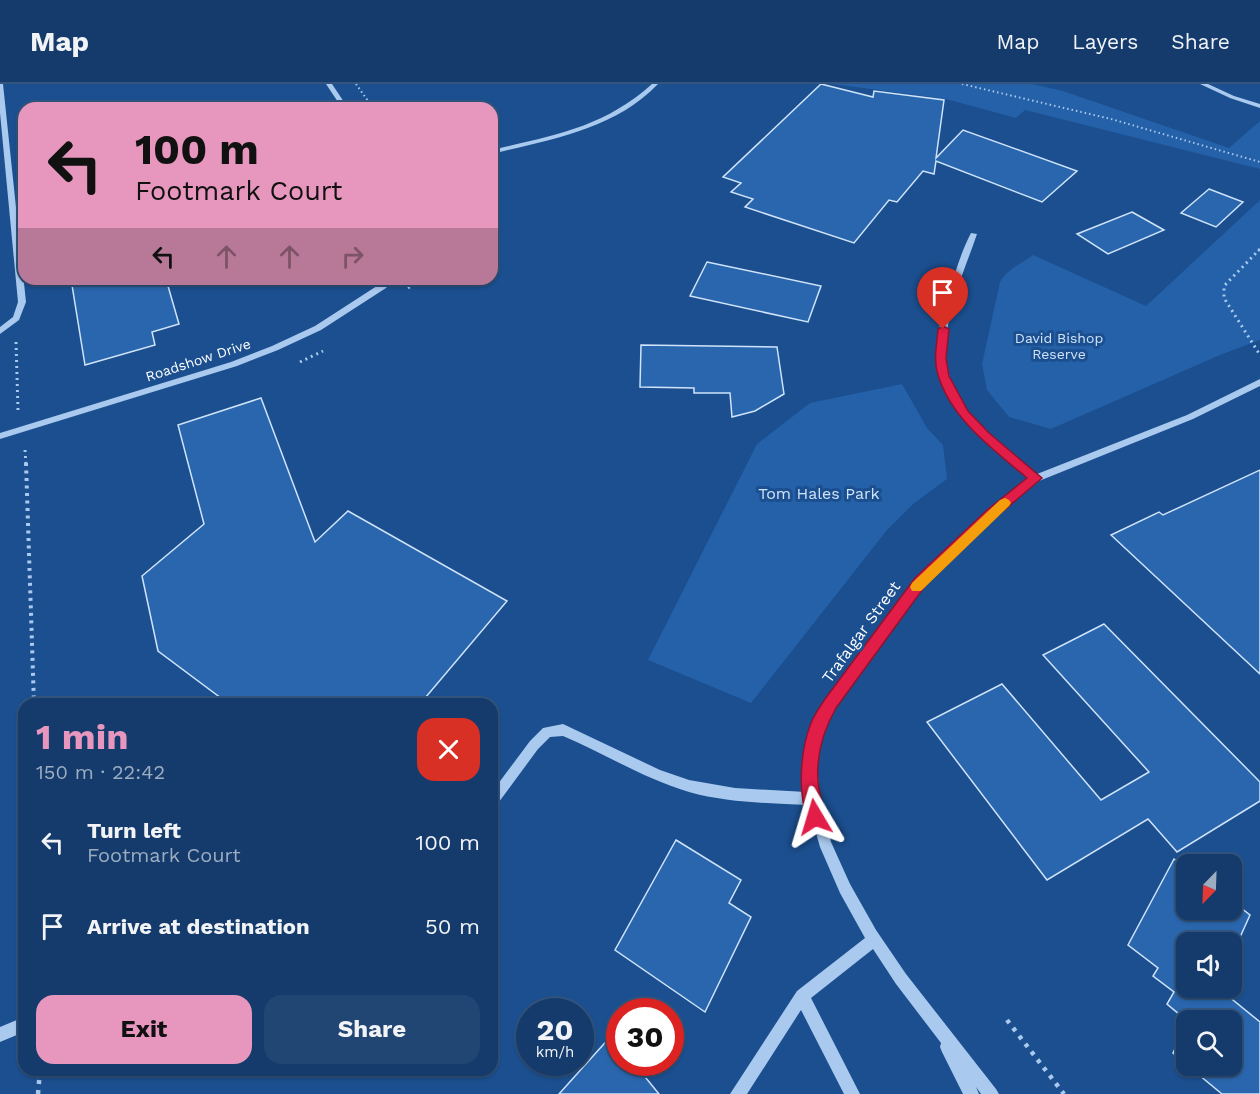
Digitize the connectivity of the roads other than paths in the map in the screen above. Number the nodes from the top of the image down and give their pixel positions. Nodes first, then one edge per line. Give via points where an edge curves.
1 (0, 84) edge
2 (329, 84) edge
3 (655, 84) edge
4 (1203, 84) edge
5 (341, 102) edge
6 (1260, 106) edge
7 (498, 150) edge
8 (974, 234) dead end
9 (18, 263) edge
10 (20, 285) edge
11 (384, 285) edge
12 (0, 331) edge
13 (1260, 382) edge
14 (0, 436) edge
15 (1036, 478) junction
16 (498, 794) edge
17 (812, 799) junction
18 (874, 939) junction
19 (802, 996) junction
20 (18, 1027) edge
21 (938, 1028) junction
22 (0, 1035) edge
23 (738, 1094) edge
24 (852, 1094) edge
25 (971, 1094) edge
26 (991, 1094) edge

1 - 9 street
2 - 5 street
3 - 7 street via 603,120
4 - 6 street
8 - 15 street via 943,329 940,358 944,376 964,413
10 - 12 street via 22,303 16,318
11 - 14 street, Roadshow Drive via 318,328 275,348
13 - 15 street, Trafalgar Street via 1190,417
15 - 17 street, Trafalgar Street via 990,515 920,582 831,704 818,724 811,753
16 - 17 street via 547,732 563,730 691,786
17 - 18 street, Trafalgar Street via 832,860 857,915
18 - 19 street
18 - 21 street, Trafalgar Street
19 - 23 street
19 - 24 street
20 - 22 street
21 - 25 street, Trafalgar Street
21 - 26 street, Trafalgar Street

